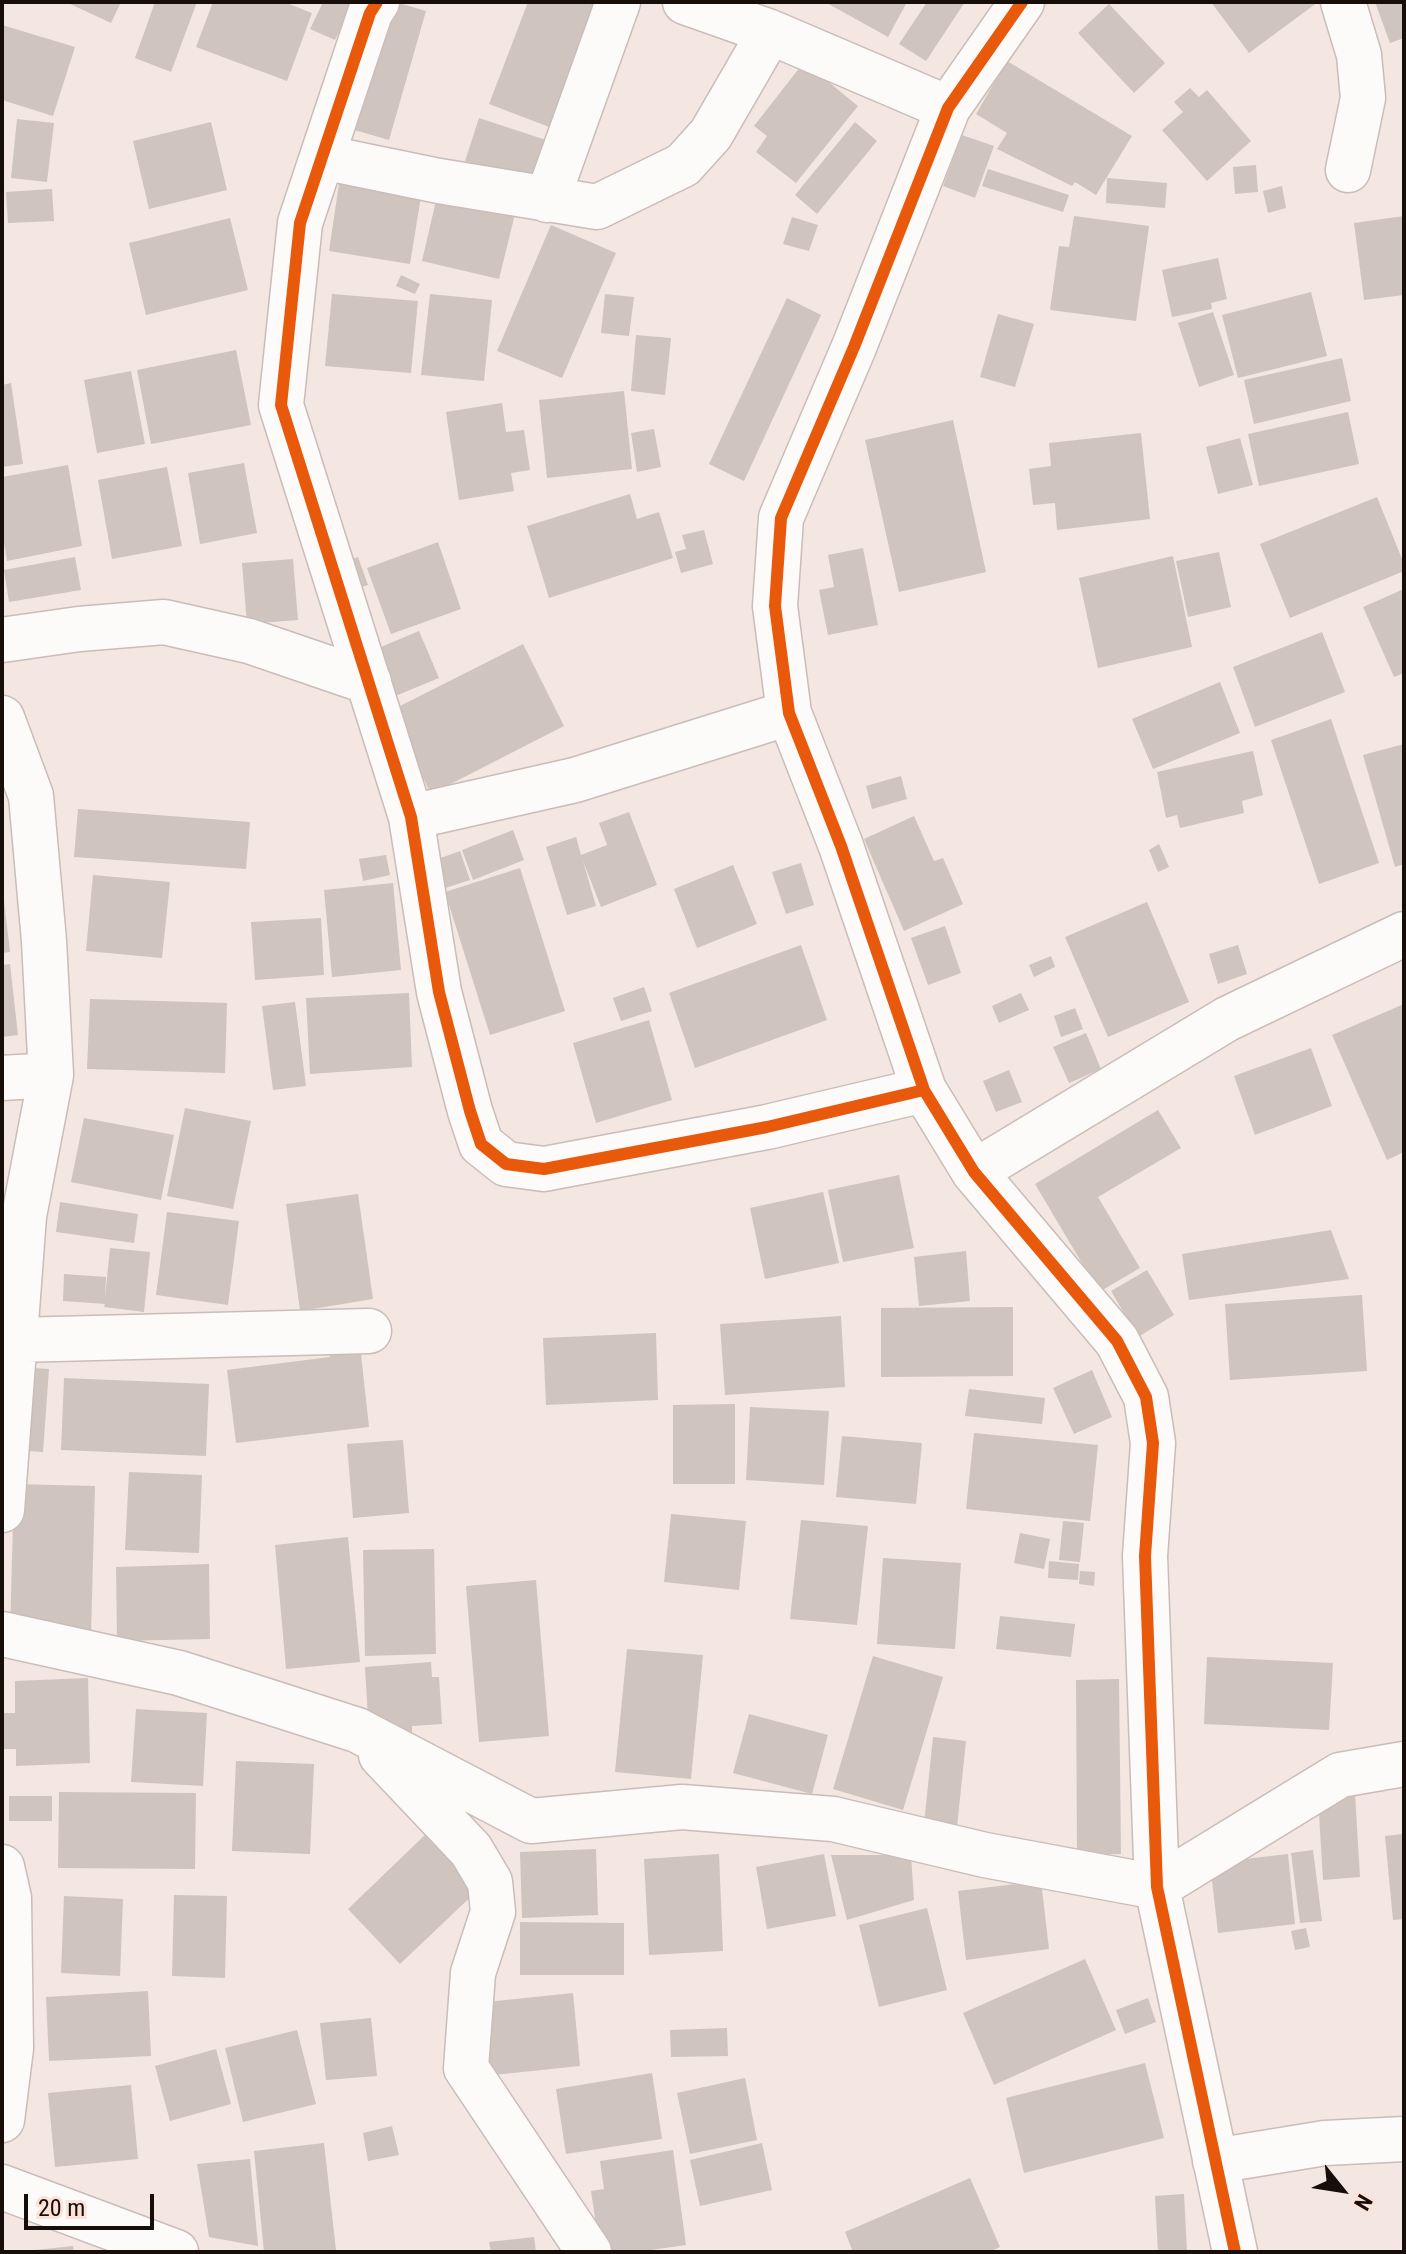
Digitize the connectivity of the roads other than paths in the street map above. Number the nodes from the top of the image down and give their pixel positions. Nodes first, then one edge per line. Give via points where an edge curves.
1 (377, 2) edge
2 (618, 2) edge
3 (685, 2) edge
4 (1022, 2) edge
5 (1343, 2) edge
6 (770, 32) junction
7 (948, 108) junction
8 (322, 157) junction
9 (1348, 170) dead end
10 (547, 200) junction
11 (2, 640) edge
12 (369, 682) junction
13 (789, 713) junction
14 (2, 718) edge
15 (411, 817) junction
16 (1404, 934) edge
17 (51, 1075) junction
18 (2, 1078) edge
19 (924, 1090) junction
20 (974, 1172) junction
21 (369, 1331) dead end
22 (16, 1340) junction
23 (2, 1510) edge
24 (2, 1634) edge
25 (357, 1730) junction
26 (1404, 1764) edge
27 (2, 1867) edge
28 (1157, 1887) junction
29 (2, 2120) edge
30 (1404, 2139) edge
31 (1215, 2161) junction
32 (2, 2187) edge
33 (176, 2252) edge
34 (589, 2252) edge
35 (1235, 2252) edge

1 - 8 street
2 - 10 street
3 - 6 street
4 - 7 street
5 - 9 street via 1359,55 1363,98
6 - 7 street
6 - 10 street via 711,134 683,165 597,207
7 - 13 street via 781,518 775,606
8 - 10 street
8 - 12 street via 300,223 281,405
11 - 12 street via 164,622 249,641
12 - 15 street
13 - 15 street via 575,780
13 - 19 street via 841,846
14 - 17 street via 31,796
15 - 19 street via 439,992 470,1111 481,1144 506,1164 544,1169 644,1152
16 - 20 street via 1227,1019
17 - 18 street
17 - 22 street via 24,1216
19 - 20 street
20 - 28 street via 1117,1341 1146,1397 1153,1443 1145,1556
21 - 22 street
22 - 23 street
24 - 25 street via 179,1673
25 - 28 street via 531,1821 682,1807 833,1819 985,1855
25 - 34 street via 471,1850 490,1882 493,1912 473,1973 466,2068
26 - 28 street via 1340,1775
27 - 29 street via 9,1898 11,2033
28 - 31 street
30 - 31 street via 1325,2143
31 - 35 street
32 - 33 street

